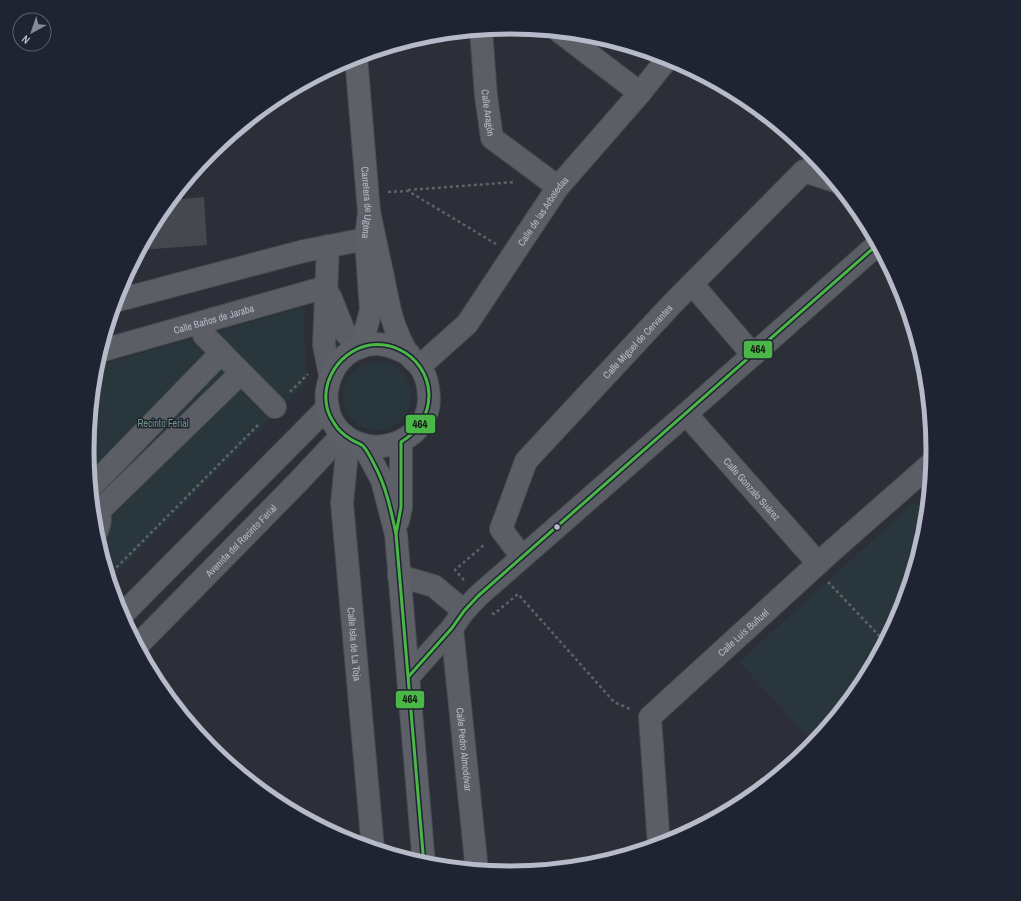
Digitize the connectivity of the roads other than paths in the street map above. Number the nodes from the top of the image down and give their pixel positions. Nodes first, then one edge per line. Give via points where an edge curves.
1 (481, 35) edge
2 (569, 39) edge
3 (357, 64) edge
4 (664, 64) edge
5 (640, 93) junction
6 (826, 178) edge
7 (558, 187) junction
8 (369, 203) junction
9 (366, 239) junction
10 (328, 246) junction
11 (874, 248) edge
12 (692, 284) junction
13 (326, 287) junction
14 (123, 299) edge
15 (204, 336) dead end
16 (360, 347) junction
17 (107, 349) edge
18 (221, 353) junction
19 (753, 355) junction
20 (414, 360) junction
21 (328, 365) junction
22 (241, 373) junction
23 (275, 407) road end
24 (328, 407) junction
25 (686, 414) junction
26 (353, 440) junction
27 (401, 442) junction
28 (926, 468) edge
29 (95, 482) edge
30 (98, 504) edge
31 (396, 534) junction
32 (522, 557) junction
33 (821, 571) junction
34 (399, 576) junction
35 (126, 611) edge
36 (464, 612) junction
37 (141, 642) edge
38 (409, 676) junction
39 (659, 839) edge
40 (372, 843) edge
41 (423, 858) edge
42 (476, 865) edge

1 - 7 street, Calle Aragón via 492,138
2 - 5 street
3 - 8 main road, Carretera de Ugena
4 - 5 street, Calle de las Arboledas
5 - 7 street, Calle de las Arboledas
6 - 12 street, Calle Miguel de Cervantes via 804,171
7 - 20 street, Calle de las Arboledas via 467,324
8 - 9 main road, Carretera de Ugena
8 - 20 main road via 392,320
9 - 10 street
9 - 16 main road, Carretera de Ugena via 371,310
10 - 13 street
10 - 14 street
11 - 19 street
12 - 19 street
12 - 32 street, Calle Miguel de Cervantes via 526,461 501,530
13 - 16 street via 344,331
13 - 17 street, Calle Baños de Jaraba
13 - 21 street via 324,345
15 - 18 street
16 - 20 main road via 378,344 394,347
16 - 21 main road via 340,361
18 - 22 street
18 - 29 street
19 - 25 street
20 - 27 main road via 427,382 429,400 425,417 415,432
21 - 24 main road
22 - 23 street
22 - 30 street
24 - 26 main road via 333,422
24 - 35 street
25 - 32 street
25 - 33 street, Calle Gonzalo Suárez
26 - 27 main road via 376,447
26 - 31 main road via 382,480
26 - 37 street, Avenida del Recinto Ferial via 298,482
26 - 40 street, Calle Isla de La Toja via 348,453 342,503
27 - 31 main road via 401,507
28 - 33 street, Calle Luis Buñuel
31 - 34 main road
32 - 36 street
33 - 39 street, Calle Luis Buñuel via 650,717
34 - 36 street via 434,586
34 - 38 main road
36 - 38 street
36 - 42 street, Calle Pedro Almodóvar
38 - 41 main road

